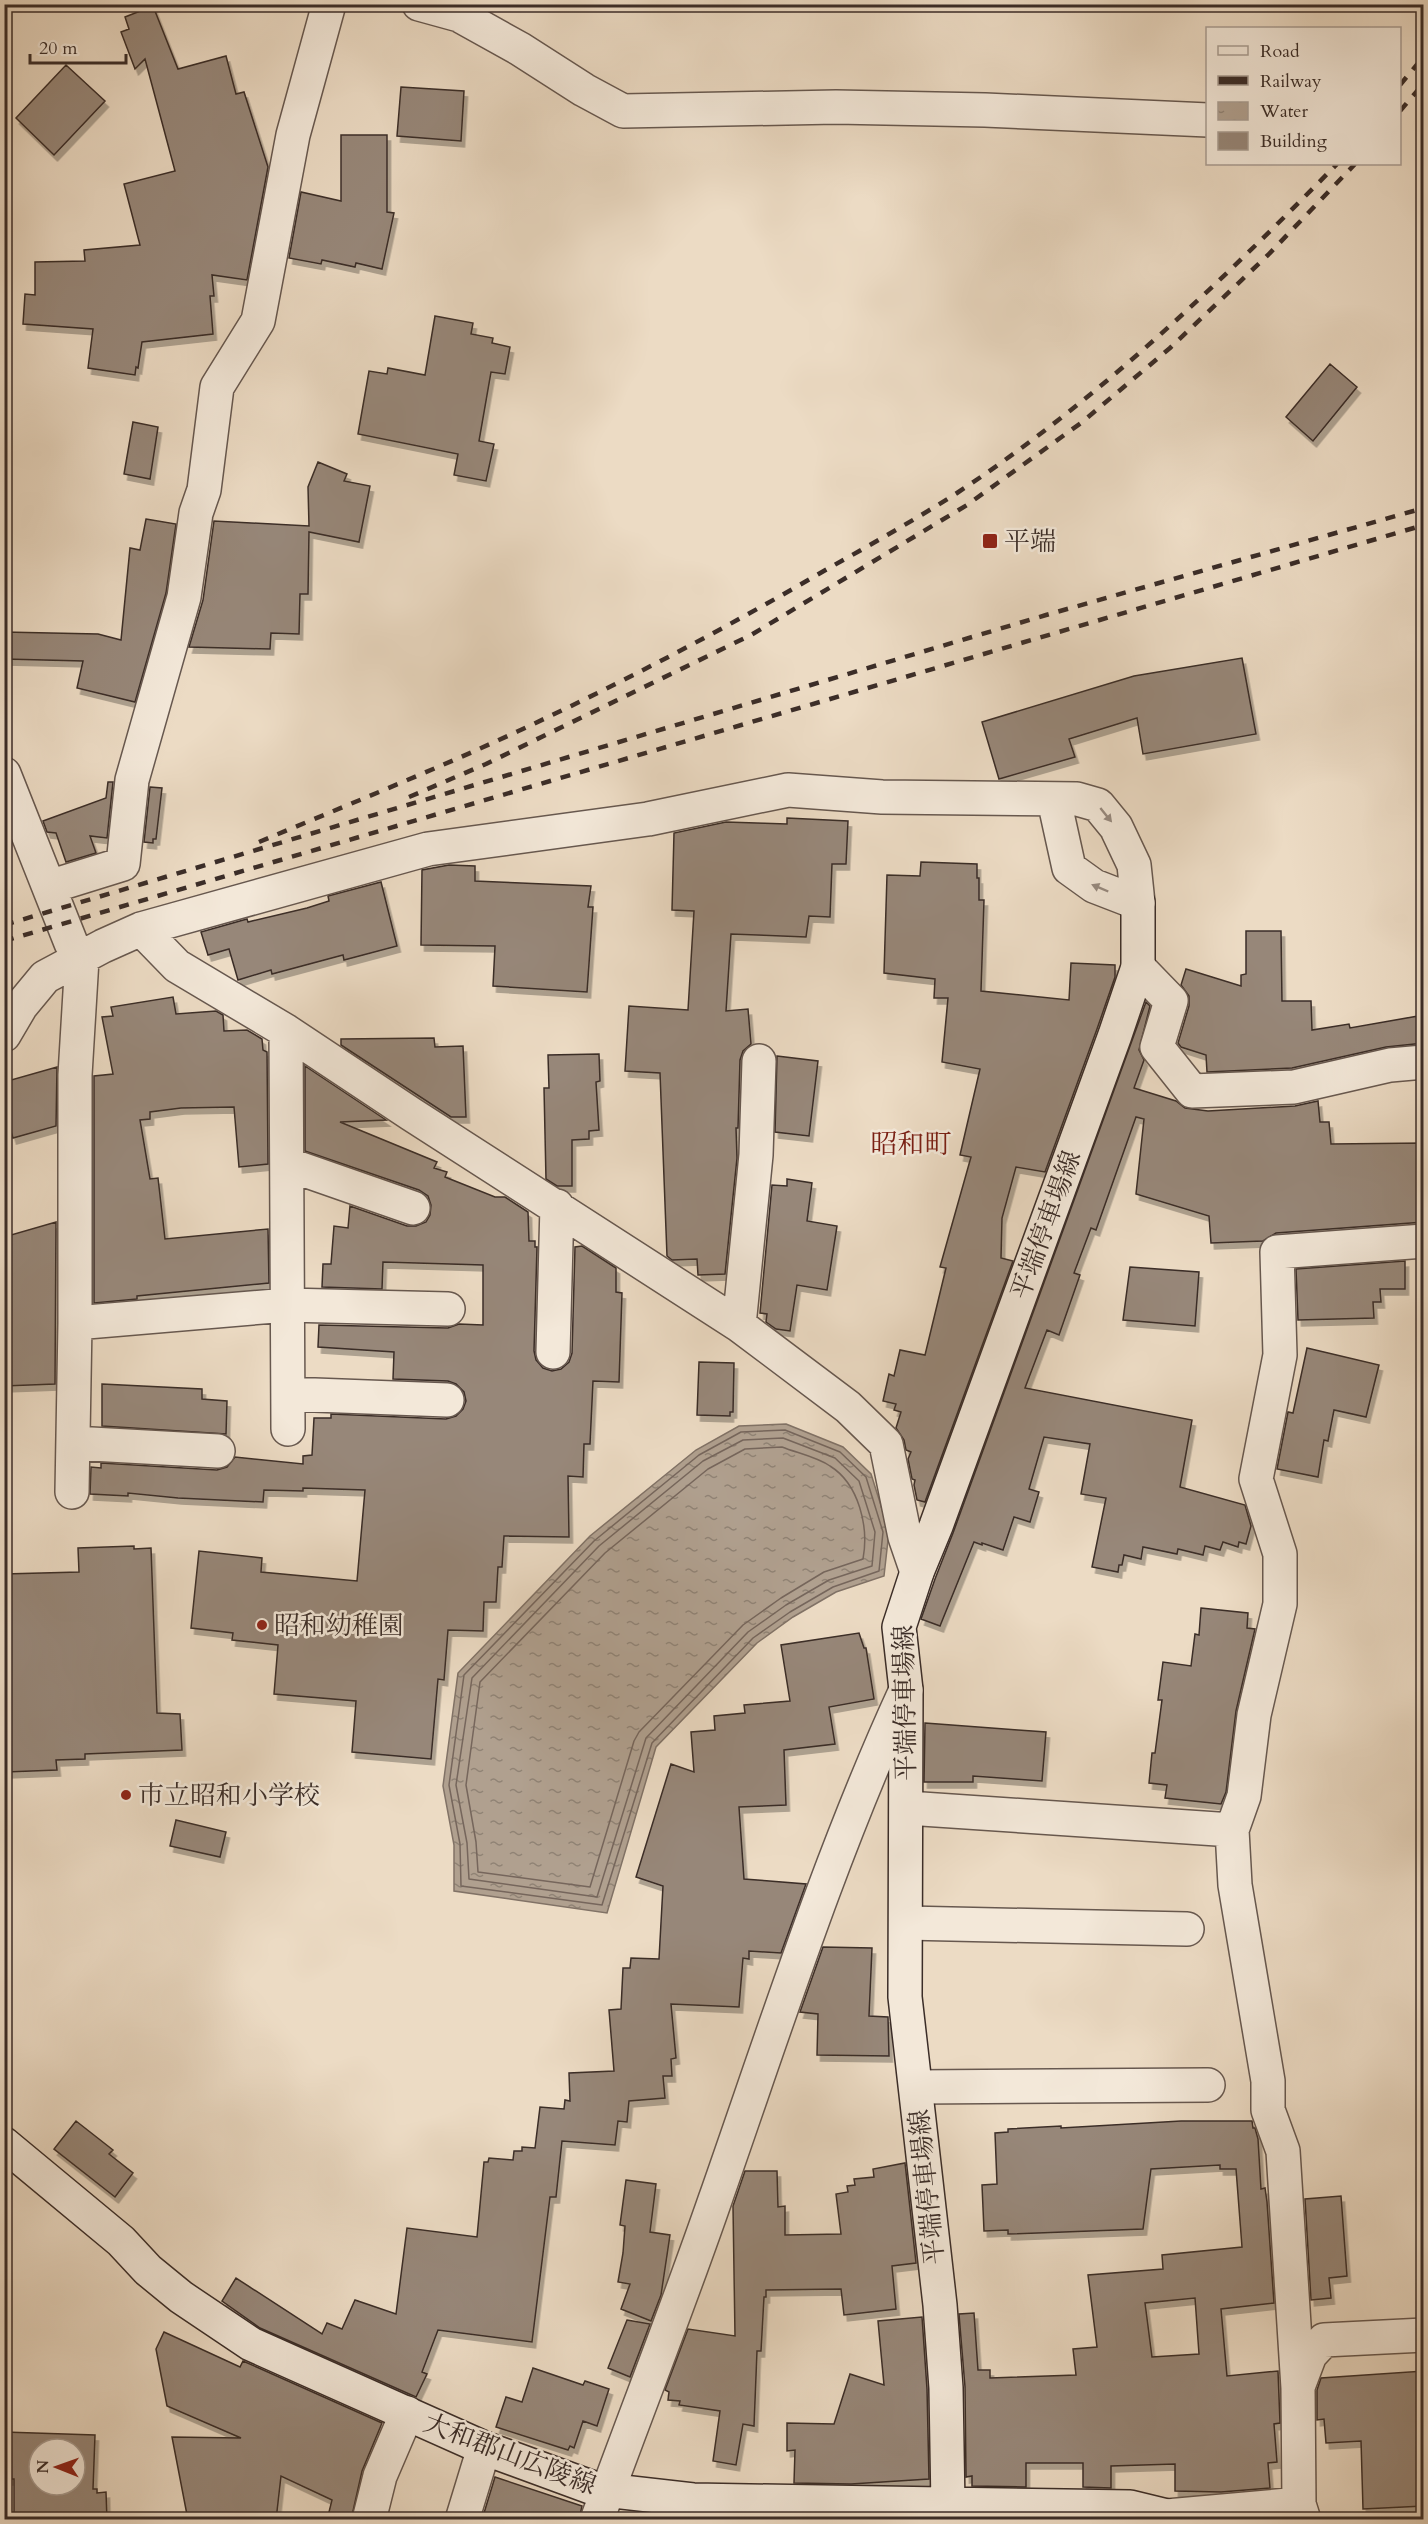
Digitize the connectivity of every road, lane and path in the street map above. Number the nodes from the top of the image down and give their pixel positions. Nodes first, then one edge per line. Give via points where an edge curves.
1 (329, 4) edge
2 (419, 4) edge
3 (1206, 120) edge
4 (4, 774) edge
5 (1054, 800) junction
6 (49, 887) junction
7 (1138, 903) junction
8 (141, 929) junction
9 (82, 959) junction
10 (1138, 967) junction
11 (13, 1005) edge
12 (286, 1030) junction
13 (4, 1035) edge
14 (759, 1061) dead end
15 (1424, 1062) edge
16 (287, 1164) junction
17 (556, 1206) junction
18 (413, 1208) dead end
19 (1424, 1241) edge
20 (287, 1305) junction
21 (448, 1310) dead end
22 (75, 1323) junction
23 (739, 1325) junction
24 (553, 1352) dead end
25 (288, 1394) junction
26 (447, 1400) dead end
27 (288, 1429) dead end
28 (73, 1443) junction
29 (218, 1451) dead end
30 (72, 1492) dead end
31 (917, 1572) junction
32 (906, 1690) junction
33 (907, 1808) junction
34 (1232, 1830) junction
35 (906, 1923) junction
36 (1187, 1929) dead end
37 (1208, 2085) dead end
38 (917, 2087) junction
39 (4, 2144) edge
40 (1424, 2335) edge
41 (1298, 2388) junction
42 (407, 2414) junction
43 (484, 2448) junction
44 (602, 2506) edge
45 (948, 2506) junction
46 (1302, 2512) edge
47 (1169, 2518) edge
48 (369, 2520) edge
49 (462, 2520) edge

1 - 6 street via 293,135 258,321 217,387 204,490 196,513 184,597 132,780 123,864
2 - 3 street via 459,15 623,111 836,107
4 - 6 street
7 -> 5 street via 1094,886 1069,868
5 -> 7 street, 平端停車場線 via 1077,799 1098,805 1116,827 1134,865
5 - 8 street, 平端停車場線 via 882,797 788,790 648,819 428,849
6 - 9 street via 71,943
7 - 10 street, 平端停車場線
8 - 9 street, 平端停車場線
8 - 12 street via 177,966
9 - 11 street, 平端停車場線 via 45,977
9 - 22 street via 75,1075
10 - 15 street via 1171,1001 1157,1047 1192,1091 1294,1087 1390,1065
10 - 31 street, 平端停車場線
11 - 13 street, 平端停車場線
12 - 16 street
12 - 17 street
14 - 23 street via 756,1155
16 - 18 street
16 - 20 street
17 - 23 street
17 - 24 street
19 - 34 street via 1278,1252 1280,1355 1256,1479 1280,1554 1280,1604 1254,1715 1244,1796
20 - 21 street
20 - 22 street
20 - 25 street
22 - 28 street
23 - 31 street via 848,1407 886,1444 905,1537
25 - 26 street
25 - 27 street
28 - 29 street
28 - 30 street
31 - 32 street, 平端停車場線 via 899,1626
32 - 33 street, 平端停車場線
32 - 44 street via 880,1745 828,1880 715,2202
33 - 34 street
33 - 35 street, 平端停車場線
34 - 41 street via 1235,1885 1268,2081 1268,2110 1283,2151
35 - 36 street
35 - 38 street, 平端停車場線 via 905,1997
37 - 38 street
38 - 45 street, 平端停車場線 via 940,2305
39 - 42 street, 大和郡山広陵線 via 121,2241 181,2297 251,2344
40 - 41 street via 1324,2340 1310,2355
41 - 46 street
42 - 43 street, 大和郡山広陵線
42 - 48 street via 380,2476
43 - 44 street, 大和郡山広陵線
43 - 49 street
44 - 45 street, 大和郡山広陵線 via 693,2500
45 - 47 street, 大和郡山広陵線 via 1130,2507
46 - 47 street, 大和郡山広陵線

